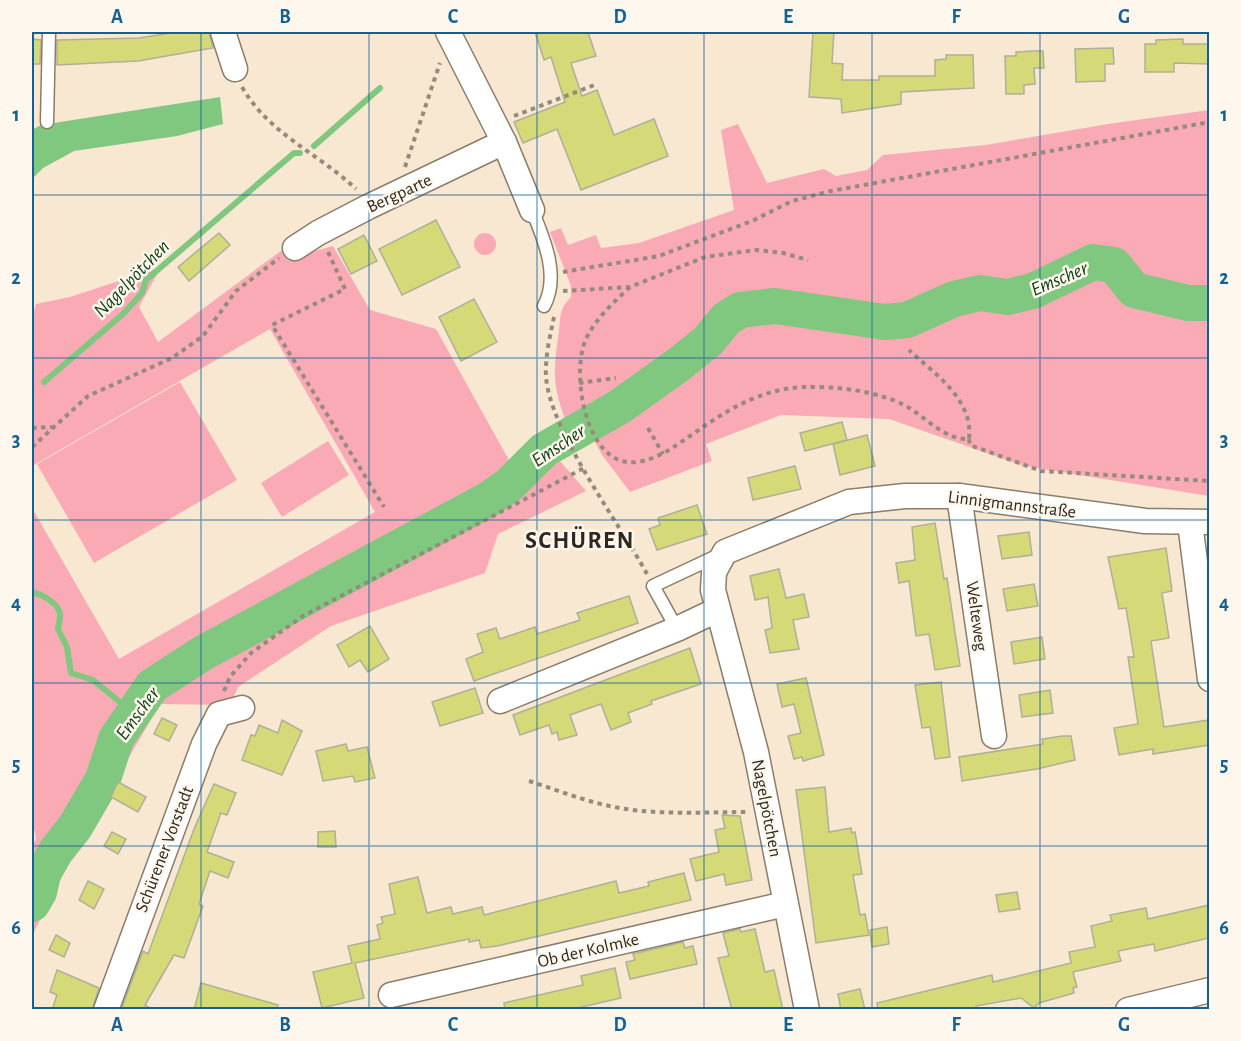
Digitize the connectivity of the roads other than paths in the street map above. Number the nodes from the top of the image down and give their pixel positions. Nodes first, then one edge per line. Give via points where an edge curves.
1 (49, 32) edge
2 (223, 32) edge
3 (452, 41) edge
4 (235, 69) road end
5 (47, 122) dead end
6 (500, 133) junction
7 (532, 210) joint
8 (295, 248) road end
9 (544, 306) dead end
10 (959, 496) junction
11 (1200, 523) edge
12 (725, 552) junction
13 (717, 610) junction
14 (677, 629) junction
15 (1209, 679) edge
16 (500, 701) dead end
17 (243, 708) dead end
18 (994, 736) dead end
19 (785, 904) junction
20 (1209, 990) edge
21 (391, 995) dead end
22 (106, 1010) edge
23 (807, 1010) edge
24 (1128, 1010) edge

1 - 5 lane
2 - 4 street
3 - 6 street
6 - 7 street
6 - 8 street, Bergparte via 406,190
7 - 9 lane via 551,274 551,292
10 - 11 street, Linnigmannstraße via 1145,521
10 - 12 street, Linnigmannstraße via 849,502
10 - 18 street, Welteweg
11 - 15 street
12 - 13 street via 714,572
12 - 14 lane via 653,586
13 - 14 street
13 - 19 street, Nagelpötchen via 756,752
14 - 16 street
17 - 22 street, Schürener Vorstadt via 219,714 204,744
19 - 21 street, Ob der Kolmke
19 - 23 street, Nagelpötchen
20 - 24 street

